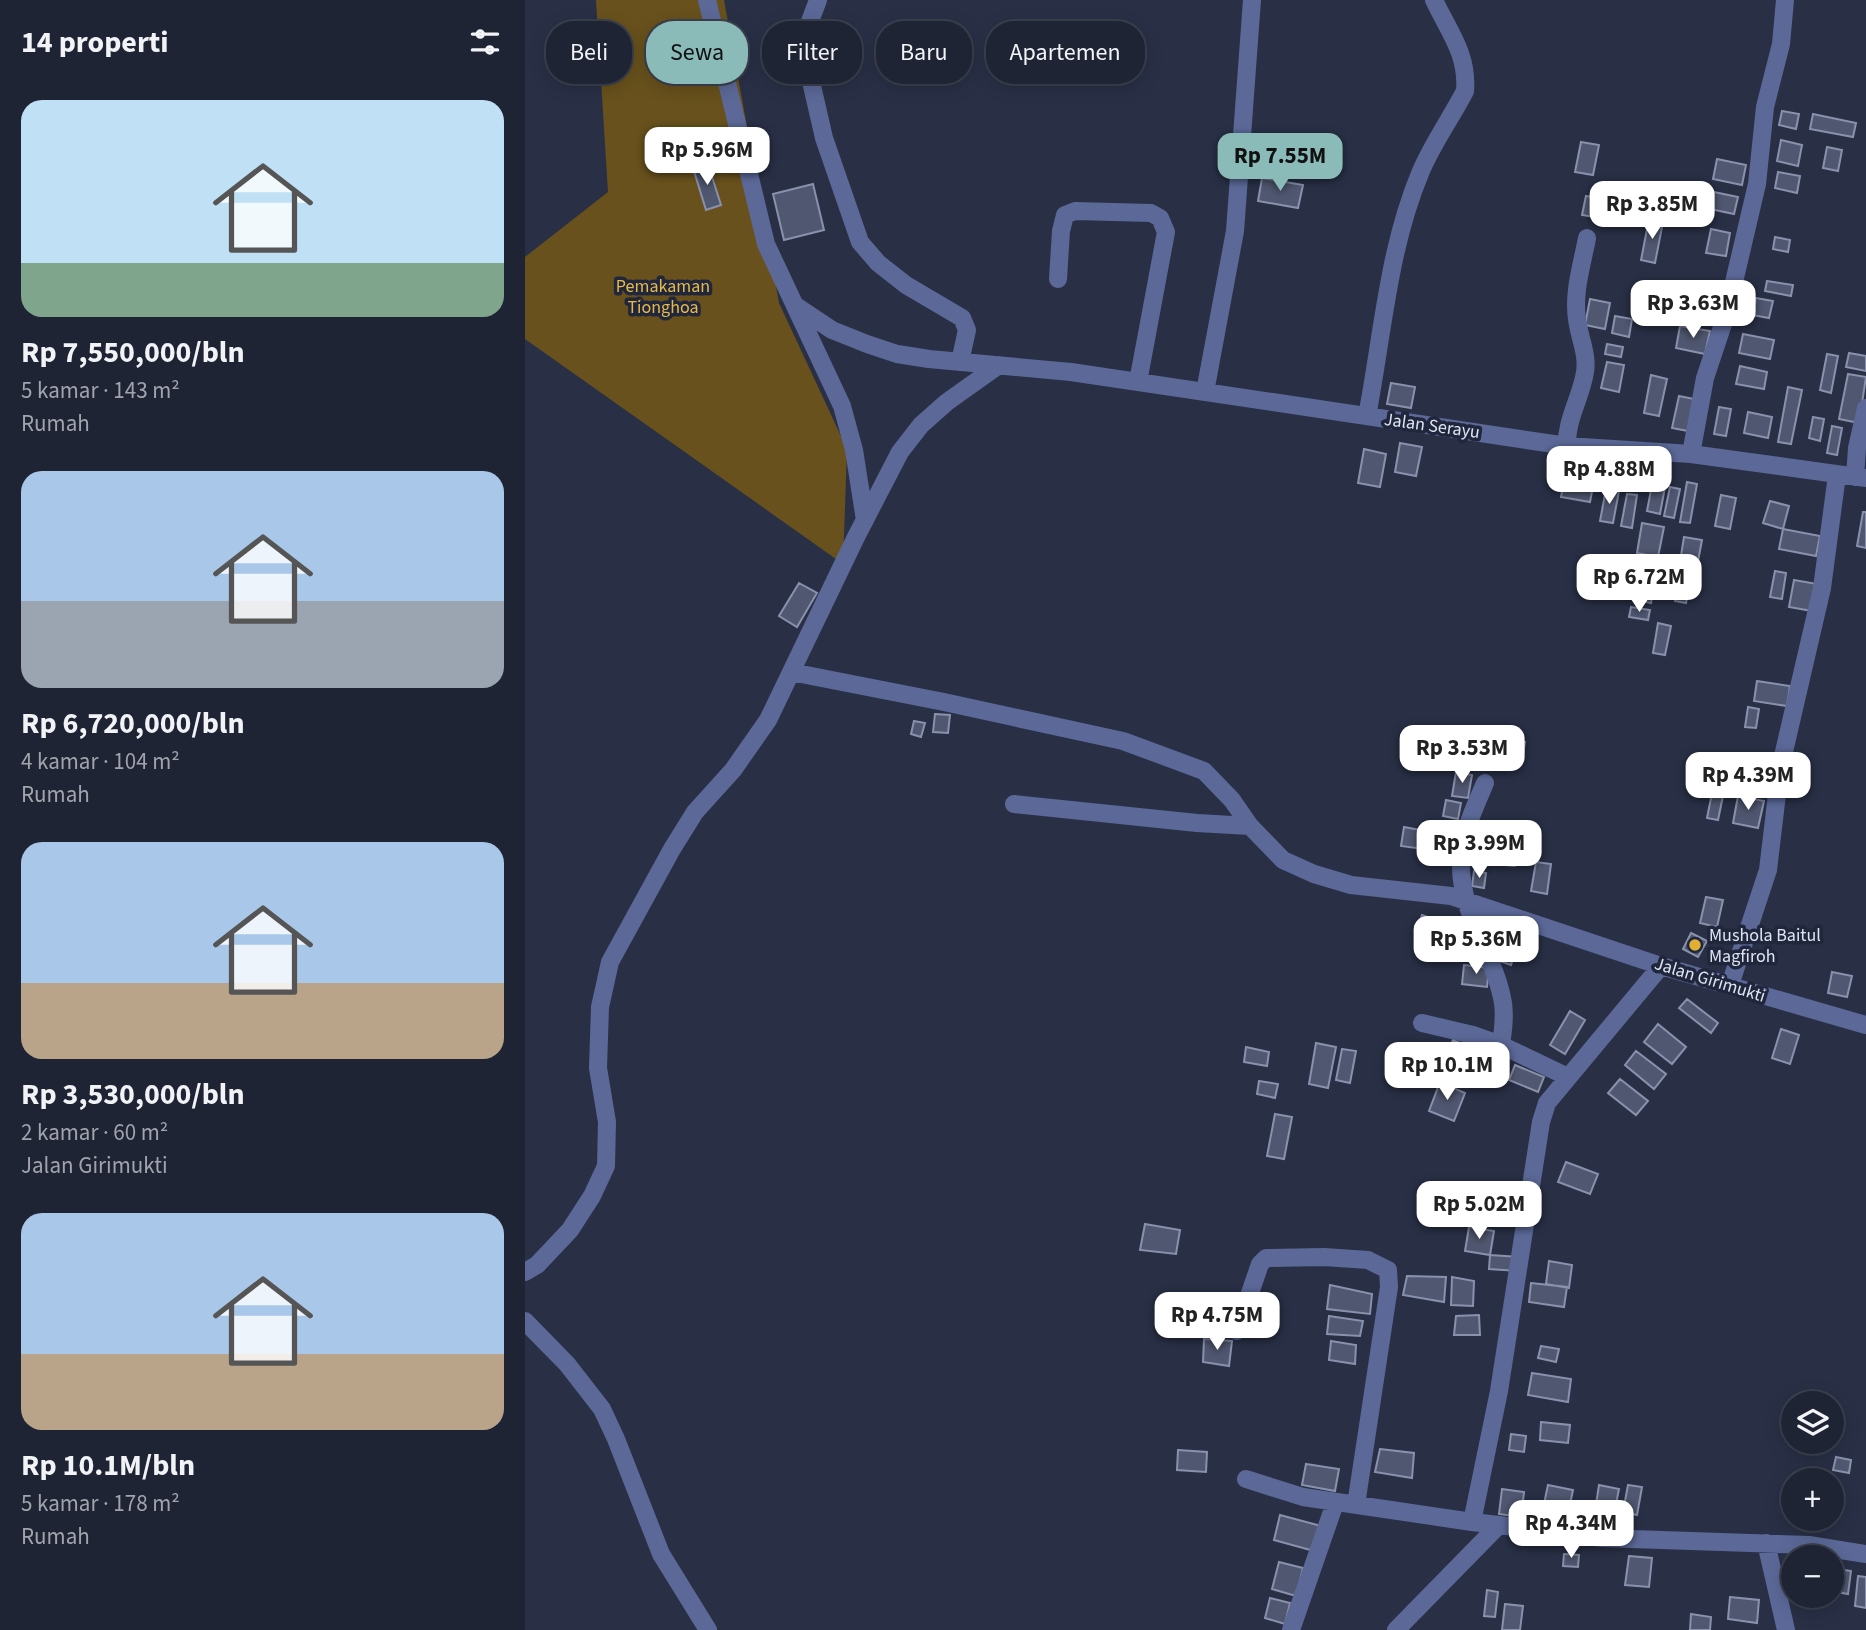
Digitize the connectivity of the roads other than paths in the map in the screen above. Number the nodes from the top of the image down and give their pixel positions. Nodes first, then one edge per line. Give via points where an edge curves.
1 (707, 0) edge
2 (818, 0) edge
3 (1252, 0) edge
4 (1434, 0) edge
5 (1785, 0) edge
6 (1587, 238) dead end
7 (1058, 279) dead end
8 (796, 306) junction
9 (960, 362) junction
10 (999, 365) junction
11 (1138, 382) junction
12 (1205, 392) junction
13 (1866, 408) edge
14 (1367, 416) junction
15 (1567, 446) junction
16 (1691, 454) junction
17 (1853, 477) edge
18 (865, 520) junction
19 (791, 672) junction
20 (1485, 783) dead end
21 (1014, 804) dead end
22 (1250, 826) junction
23 (1465, 900) junction
24 (1661, 966) junction
25 (1730, 985) junction
26 (1422, 1023) dead end
27 (1866, 1025) edge
28 (1501, 1045) junction
29 (1568, 1077) junction
30 (525, 1272) edge
31 (525, 1321) edge
32 (1237, 1331) dead end
33 (1246, 1479) dead end
34 (1335, 1503) junction
35 (1356, 1506) junction
36 (1472, 1521) junction
37 (1499, 1525) junction
38 (1766, 1543) junction
39 (1866, 1554) edge
40 (708, 1630) edge
41 (1291, 1630) edge
42 (1396, 1630) edge
43 (1786, 1630) edge

1 - 8 street via 758,218
2 - 9 street via 809,24 810,77 824,138 860,242 906,285 962,318 967,330
3 - 12 street via 1235,231
4 - 14 street via 1462,55 1465,91 1421,170 1408,207 1391,265
5 - 16 street via 1781,44 1765,107 1755,197 1727,312 1705,378
6 - 15 street via 1576,303 1587,360
7 - 11 street via 1065,215 1100,211 1151,213 1160,218 1166,232
8 - 9 street, Jalan Serayu via 832,330 867,344 897,354
8 - 18 street via 842,406
9 - 10 street, Jalan Serayu
10 - 11 street, Jalan Serayu
10 - 18 street via 947,402 909,439
11 - 12 street, Jalan Serayu
12 - 14 street, Jalan Serayu
13 - 17 street
14 - 15 street, Jalan Serayu
15 - 16 street, Jalan Serayu
16 - 17 street, Jalan Serayu
17 - 25 street via 1780,769 1767,870
18 - 19 street
19 - 22 street, Jalan Girimukti via 1092,733 1144,748 1204,771
19 - 30 street via 768,720 733,770 695,812 610,962 600,1007 598,1068 607,1122 606,1166 570,1230
20 - 23 street via 1463,844
21 - 22 street
22 - 23 street, Jalan Girimukti via 1283,860 1314,874 1351,885
23 - 24 street, Jalan Girimukti
23 - 28 street via 1503,1001
24 - 25 street, Jalan Girimukti
24 - 29 street
25 - 27 street, Jalan Girimukti
26 - 28 street
28 - 29 street
29 - 36 street via 1546,1103 1541,1122 1499,1391
31 - 40 street via 602,1409 661,1554
32 - 35 street via 1266,1258 1369,1261 1388,1269
33 - 34 street via 1277,1491
34 - 35 street
34 - 41 street
35 - 36 street
36 - 37 street
37 - 38 street via 1602,1538
37 - 42 street
38 - 39 street
38 - 43 street

